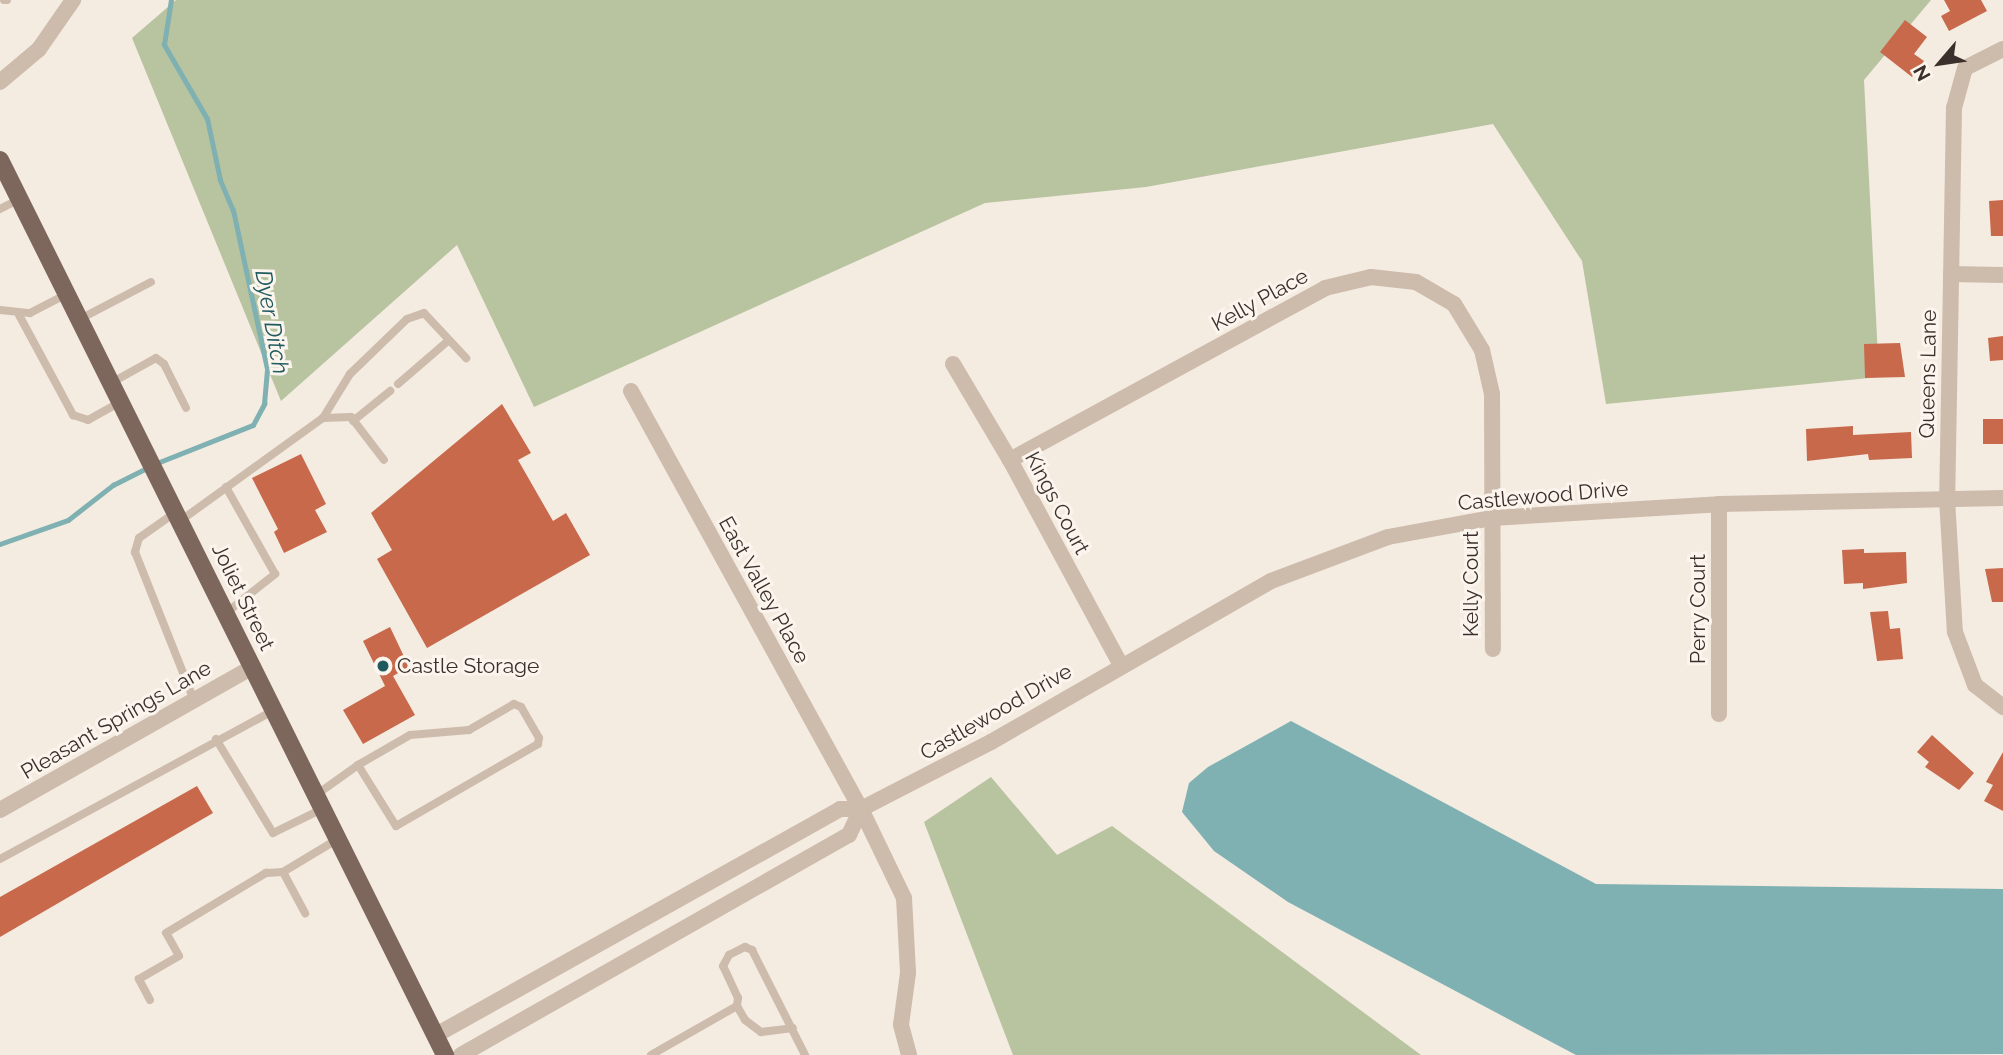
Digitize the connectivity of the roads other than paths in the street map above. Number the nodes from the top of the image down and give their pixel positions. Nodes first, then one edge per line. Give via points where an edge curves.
1 (74, 0) edge
2 (2003, 50) edge
3 (0, 82) edge
4 (0, 160) edge
5 (20, 199) junction
6 (0, 209) edge
7 (1951, 274) junction
8 (2003, 275) edge
9 (151, 282) dead end
10 (67, 294) junction
11 (0, 310) edge
12 (19, 315) junction
13 (80, 320) junction
14 (449, 340) junction
15 (466, 358) dead end
16 (953, 364) dead end
17 (111, 383) junction
18 (398, 384) dead end
19 (390, 391) dead end
20 (631, 391) dead end
21 (121, 402) junction
22 (186, 408) dead end
23 (323, 418) junction
24 (353, 421) junction
25 (384, 460) dead end
26 (1010, 460) junction
27 (226, 487) junction
28 (2003, 498) edge
29 (1947, 499) junction
30 (1719, 504) junction
31 (178, 516) junction
32 (1492, 518) junction
33 (226, 613) junction
34 (1493, 649) dead end
35 (1121, 665) junction
36 (253, 667) junction
37 (194, 700) junction
38 (2003, 707) edge
39 (274, 709) junction
40 (1719, 714) dead end
41 (216, 739) junction
42 (358, 765) junction
43 (320, 802) junction
44 (861, 809) junction
45 (0, 810) edge
46 (338, 839) junction
47 (0, 859) edge
48 (283, 872) junction
49 (305, 913) dead end
50 (150, 1000) dead end
51 (737, 1006) junction
52 (793, 1028) junction
53 (436, 1035) junction
54 (445, 1055) edge
55 (461, 1055) edge
56 (651, 1055) edge
57 (805, 1055) edge
58 (909, 1055) edge

1 - 3 street via 39,49
2 - 7 street, Queens Lane via 1965,68 1954,108
4 - 5 main road, Joliet Street
5 - 6 lane
5 - 10 main road, Joliet Street
7 - 8 street
7 - 29 street, Queens Lane
9 - 13 lane
10 - 12 lane
10 - 13 main road, Joliet Street
11 - 12 lane
12 - 21 lane via 73,415 88,419
13 - 17 main road, Joliet Street
14 - 15 lane
14 - 18 lane
14 - 23 lane via 424,313 407,320 350,374
16 - 26 street, Kings Court
17 - 21 main road, Joliet Street
17 - 22 lane via 156,358 164,364
19 - 24 lane
20 - 44 street, East Valley Place
21 - 31 main road, Joliet Street
23 - 24 lane
23 - 27 lane
24 - 25 lane
26 - 32 street, Kelly Place via 1325,288 1371,277 1416,282 1454,304 1482,350 1492,394
26 - 35 street, Kings Court
27 - 31 lane
27 - 33 lane via 275,574
28 - 29 street, Castlewood Drive
29 - 30 street, Castlewood Drive
29 - 38 street, Queens Lane via 1955,632 1975,685
30 - 32 street, Castlewood Drive
30 - 40 street, Perry Court
31 - 33 main road, Joliet Street
31 - 37 lane via 139,538 135,552
32 - 34 street, Kelly Court
32 - 35 street, Castlewood Drive via 1388,537 1271,581
33 - 36 main road, Joliet Street
35 - 44 street, Castlewood Drive via 991,742
36 - 37 street, Pleasant Springs Lane
36 - 39 main road, Joliet Street
37 - 45 street, Pleasant Springs Lane
39 - 41 lane
39 - 43 main road, Joliet Street
41 - 43 lane via 272,833
41 - 47 lane
42 - 42 lane via 396,826 538,744 539,738 521,707 514,704 469,730 410,735
42 - 43 lane
43 - 46 main road, Joliet Street
44 - 53 street, Castlewood Drive via 840,809
44 - 55 street via 849,835
44 - 58 street, East Valley Place via 904,898 908,973 901,1025
46 - 48 lane
46 - 53 main road, Joliet Street
48 - 49 lane
48 - 50 lane via 266,873 166,933 179,956 139,979
51 - 52 lane via 753,1028 770,1033
51 - 52 lane via 724,959 744,947 752,950
51 - 56 lane
52 - 57 lane
53 - 54 main road, Joliet Street

